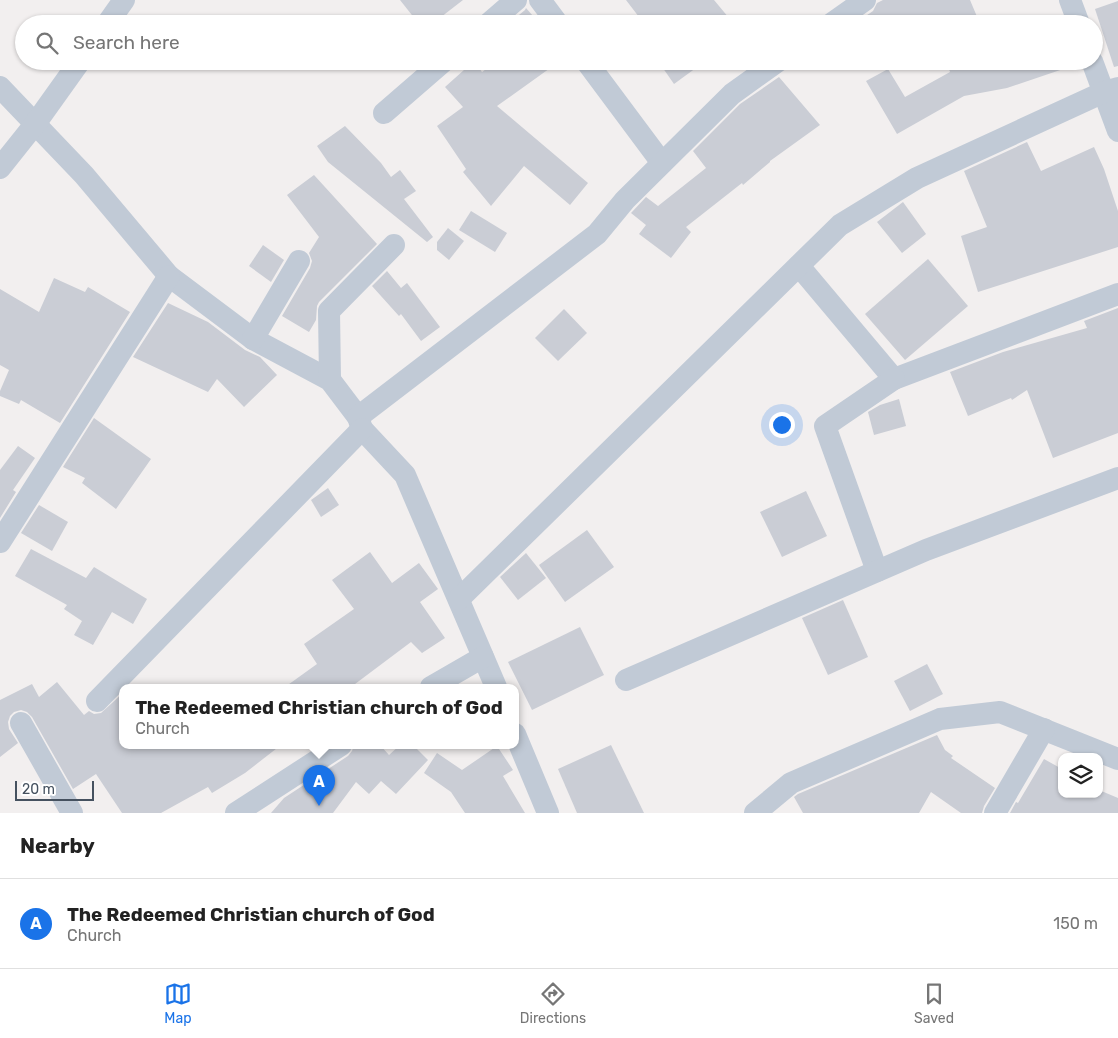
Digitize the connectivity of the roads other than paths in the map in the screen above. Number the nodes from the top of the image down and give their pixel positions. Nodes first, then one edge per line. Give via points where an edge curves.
1 (124, 0) edge
2 (516, 0) edge
3 (540, 0) edge
4 (865, 0) edge
5 (1070, 0) edge
6 (113, 15) edge
7 (498, 15) edge
8 (551, 15) edge
9 (844, 15) edge
10 (1075, 15) edge
11 (74, 70) edge
12 (434, 70) edge
13 (593, 70) edge
14 (765, 70) edge
15 (1098, 70) edge
16 (0, 87) edge
17 (1111, 90) edge
18 (384, 113) dead end
19 (35, 124) junction
20 (1118, 131) edge
21 (662, 162) junction
22 (0, 168) edge
23 (394, 245) dead end
24 (299, 260) dead end
25 (798, 266) junction
26 (170, 276) junction
27 (1118, 294) edge
28 (254, 339) junction
29 (894, 379) junction
30 (330, 380) junction
31 (360, 423) junction
32 (1118, 478) edge
33 (0, 542) edge
34 (877, 572) junction
35 (459, 599) junction
36 (483, 657) junction
37 (626, 680) dead end
38 (436, 684) edge
39 (495, 684) edge
40 (97, 701) dead end
41 (22, 723) dead end
42 (1044, 728) junction
43 (519, 744) edge
44 (335, 749) edge
45 (1118, 759) edge
46 (72, 813) edge
47 (236, 813) edge
48 (548, 813) edge
49 (755, 813) edge
50 (995, 813) edge

1 - 6 street
2 - 7 street
3 - 8 street
4 - 9 street
5 - 10 street
11 - 19 street
12 - 18 street
13 - 21 street
14 - 21 street via 732,94
15 - 17 street
16 - 19 street
17 - 20 street
17 - 25 street via 917,178 840,225
19 - 22 street
19 - 26 street via 84,175
21 - 31 street via 597,234
23 - 30 street via 329,311
24 - 28 street
25 - 29 street
25 - 35 street
26 - 28 street
26 - 33 street
27 - 29 street
28 - 30 street
29 - 34 street via 825,426
30 - 31 street
31 - 35 street via 405,475
31 - 40 street
32 - 34 street via 926,550
34 - 37 street
35 - 36 street
36 - 38 street
36 - 39 street
41 - 46 street
42 - 45 street
42 - 49 street via 1000,712 940,719 791,783
42 - 50 street
43 - 48 street
44 - 47 street

